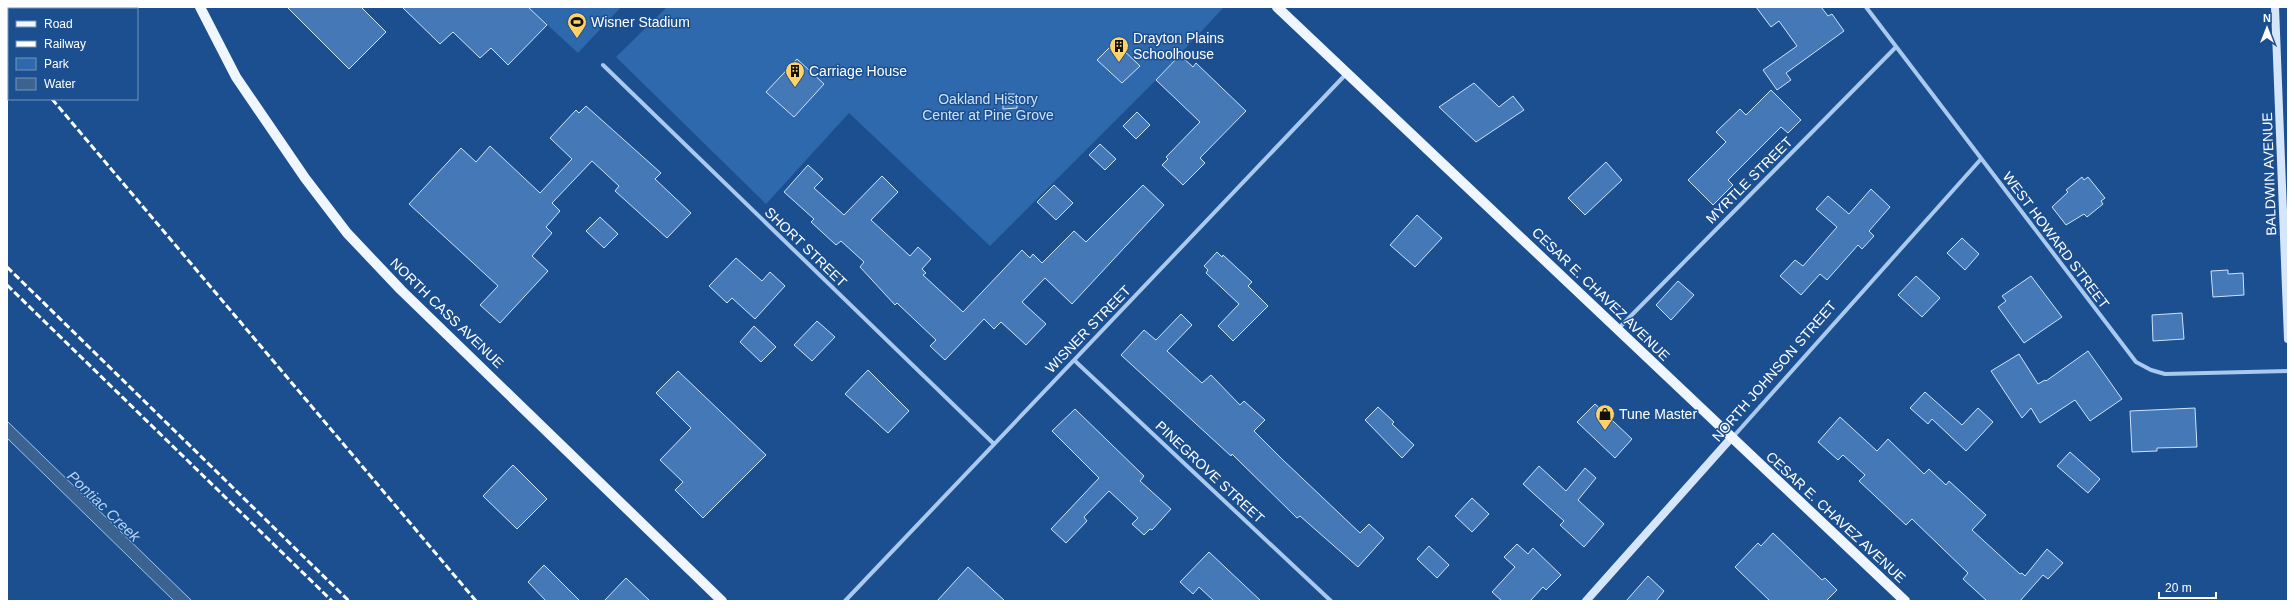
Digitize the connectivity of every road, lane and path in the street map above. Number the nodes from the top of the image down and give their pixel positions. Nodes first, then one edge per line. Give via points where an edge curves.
1 (200, 7) edge
2 (1277, 7) edge
3 (1866, 7) edge
4 (2275, 7) edge
5 (1896, 47) junction
6 (603, 65) dead end
7 (1347, 73) junction
8 (1981, 160) junction
9 (1618, 329) junction
10 (2288, 339) edge
11 (1074, 360) junction
12 (2288, 371) edge
13 (1732, 438) junction
14 (994, 444) junction
15 (722, 601) edge
16 (844, 601) edge
17 (1331, 601) edge
18 (1586, 601) edge
19 (1905, 601) edge

1 - 15 main road, NORTH CASS AVENUE via 240,83 309,184 347,233 402,290
2 - 7 main road, CESAR E. CHAVEZ AVENUE
3 - 5 street, WEST HOWARD STREET
4 - 10 main road, BALDWIN AVENUE
5 - 8 street, WEST HOWARD STREET
5 - 9 street, MYRTLE STREET
6 - 14 street, SHORT STREET
7 - 9 main road, CESAR E. CHAVEZ AVENUE
7 - 11 street, WISNER STREET
8 - 12 street, WEST HOWARD STREET via 2128,353 2141,365 2165,374
8 - 13 street, NORTH JOHNSON STREET
9 - 13 main road, CESAR E. CHAVEZ AVENUE
11 - 14 street, WISNER STREET
11 - 17 street, PINEGROVE STREET
13 - 18 main road, NORTH JOHNSON STREET
13 - 19 main road, CESAR E. CHAVEZ AVENUE
14 - 16 street, WISNER STREET

